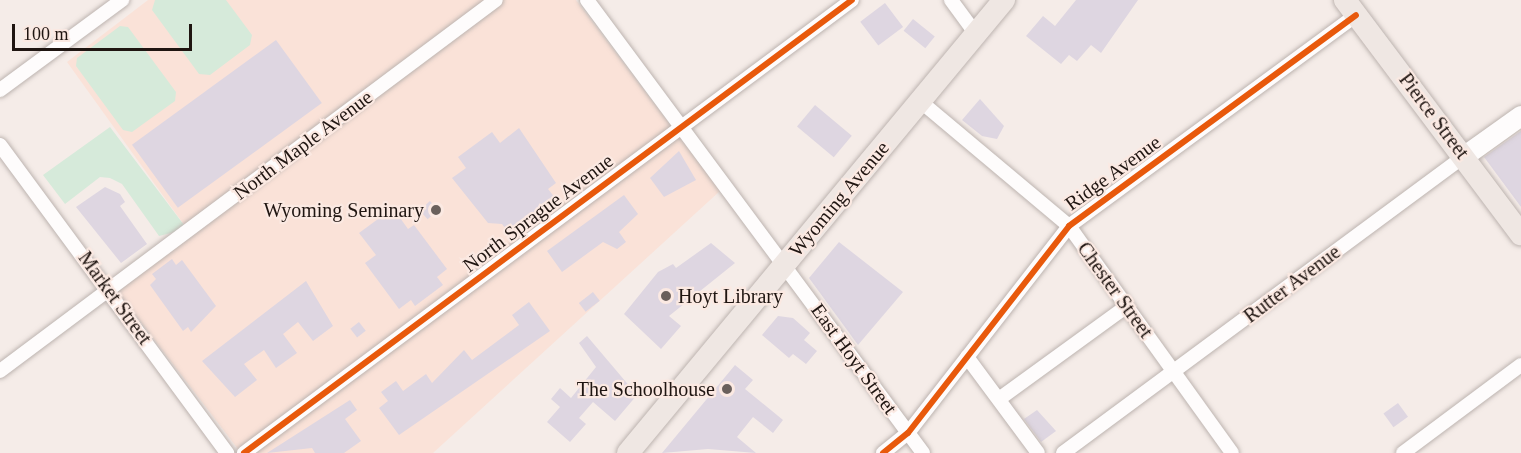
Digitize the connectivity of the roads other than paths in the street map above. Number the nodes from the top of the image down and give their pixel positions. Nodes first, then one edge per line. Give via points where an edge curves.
1 (122, 0) edge
2 (495, 0) edge
3 (587, 0) edge
4 (852, 0) edge
5 (951, 0) edge
6 (1004, 0) edge
7 (1351, 8) edge
8 (976, 34) junction
9 (0, 90) edge
10 (920, 101) junction
11 (1521, 116) edge
12 (682, 125) junction
13 (0, 145) edge
14 (1465, 156) junction
15 (1069, 226) junction
16 (1521, 234) edge
17 (784, 265) junction
18 (110, 290) junction
19 (1127, 306) junction
20 (967, 357) junction
21 (1521, 365) edge
22 (0, 371) edge
23 (1174, 371) junction
24 (999, 399) junction
25 (908, 433) junction
26 (227, 453) edge
27 (244, 453) edge
28 (628, 453) edge
29 (883, 453) edge
30 (923, 453) edge
31 (1038, 453) edge
32 (1063, 453) edge
33 (1232, 453) edge
34 (1403, 453) edge

1 - 9 street
2 - 18 street, North Maple Avenue
3 - 12 street, East Hoyt Street
4 - 12 street, North Sprague Avenue
5 - 8 street
6 - 8 main road, Wyoming Avenue
7 - 14 main road, Pierce Street
7 - 15 street, Ridge Avenue
8 - 10 main road, Wyoming Avenue
10 - 15 street, Chester Street
10 - 17 main road, Wyoming Avenue
11 - 14 main road, Rutter Avenue
12 - 17 street, East Hoyt Street
12 - 27 street, North Sprague Avenue
13 - 18 street, Market Street
14 - 16 main road, Pierce Street
14 - 23 street, Rutter Avenue
15 - 19 street, Chester Street
15 - 20 street, Ridge Avenue
17 - 25 street, East Hoyt Street
17 - 28 main road, Wyoming Avenue
18 - 22 street, North Maple Avenue
18 - 26 street, Market Street
19 - 23 street, Chester Street
19 - 24 street
20 - 24 street
20 - 25 street, Ridge Avenue
21 - 34 street
23 - 32 street, Rutter Avenue
23 - 33 street, Chester Street
24 - 31 street
25 - 29 street, Ridge Avenue
25 - 30 street, East Hoyt Street

